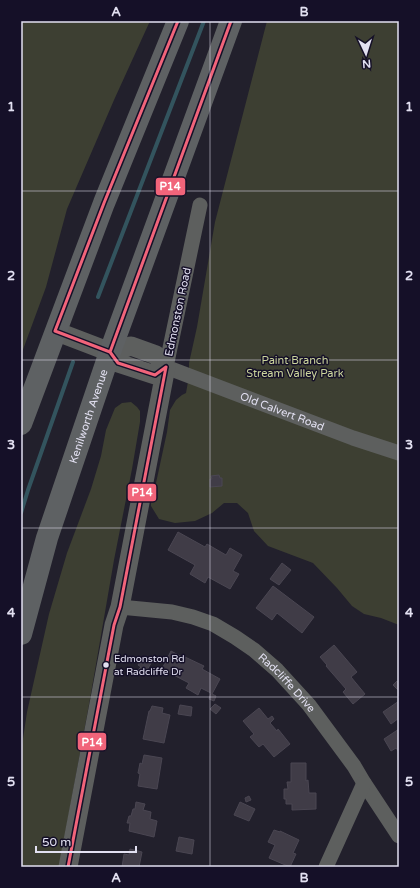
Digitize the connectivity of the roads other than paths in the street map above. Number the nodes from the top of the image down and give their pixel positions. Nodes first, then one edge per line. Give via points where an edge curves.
1 (178, 21) edge
2 (231, 21) edge
3 (200, 205) dead end
4 (55, 331) junction
5 (110, 352) junction
6 (166, 367) junction
7 (21, 424) edge
8 (399, 453) edge
9 (120, 607) junction
10 (21, 634) edge
11 (364, 784) junction
12 (399, 836) edge
13 (68, 867) edge
14 (326, 867) edge

1 - 4 main road
2 - 5 main road, Kenilworth Avenue
3 - 6 street, Edmonston Road
4 - 5 street
4 - 7 main road
5 - 6 street, Old Calvert Road via 131,346 156,355
5 - 10 main road, Kenilworth Avenue via 47,538
6 - 8 street, Old Calvert Road
6 - 9 street, Edmonston Road
9 - 11 street, Radcliffe Drive via 172,612 193,617 212,624 254,650 277,670 309,705 354,766
9 - 13 street, Edmonston Road via 114,625
11 - 12 street, Radcliffe Drive
11 - 14 street

